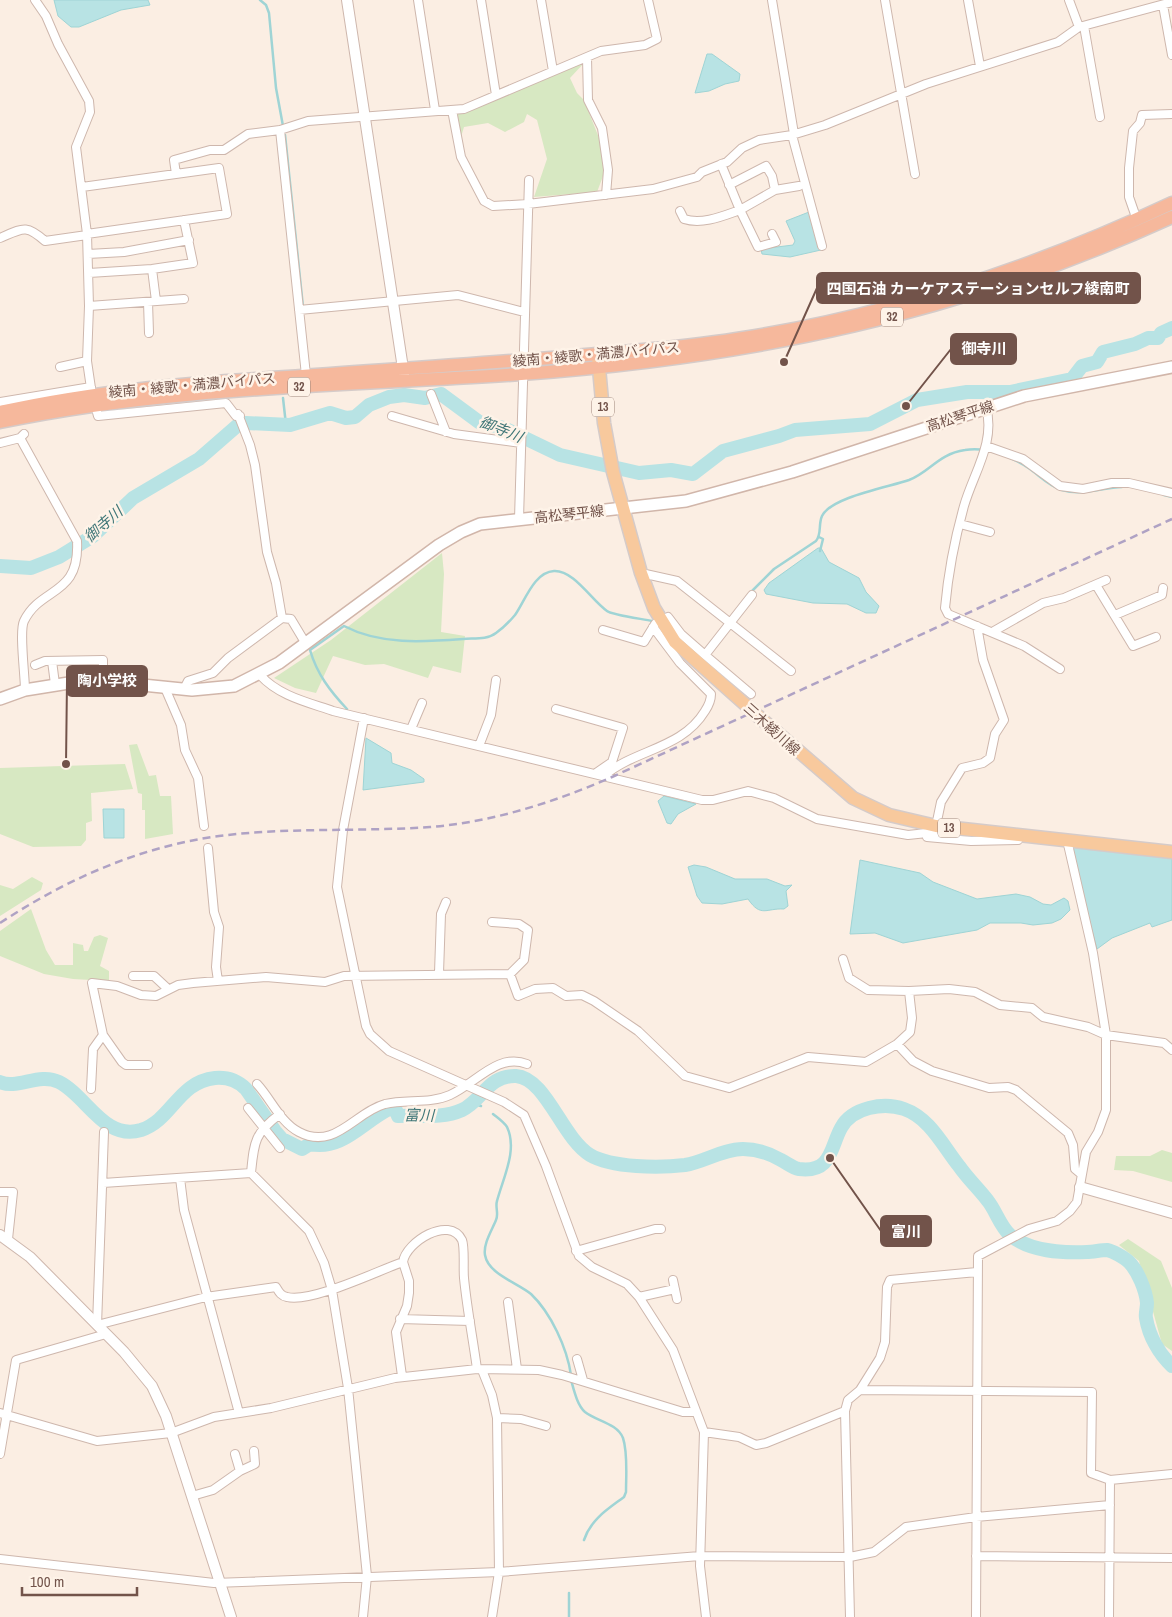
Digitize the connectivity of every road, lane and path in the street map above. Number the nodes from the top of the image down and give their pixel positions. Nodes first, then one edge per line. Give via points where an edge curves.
1 (35, 0) edge
2 (347, 0) edge
3 (418, 0) edge
4 (481, 0) edge
5 (541, 0) edge
6 (648, 0) edge
7 (772, 0) edge
8 (885, 0) edge
9 (968, 0) edge
10 (1069, 0) edge
11 (1172, 2) edge
12 (1163, 5) junction
13 (1082, 27) junction
14 (1172, 55) edge
15 (587, 58) junction
16 (980, 66) junction
17 (553, 71) junction
18 (902, 93) junction
19 (496, 95) junction
20 (435, 110) junction
21 (452, 110) junction
22 (1172, 114) edge
23 (365, 116) junction
24 (1100, 118) dead end
25 (280, 130) junction
26 (793, 134) junction
27 (721, 164) junction
28 (176, 174) junction
29 (915, 174) dead end
30 (529, 180) dead end
31 (730, 186) junction
32 (799, 186) dead end
33 (82, 187) junction
34 (775, 190) junction
35 (606, 194) junction
36 (1172, 203) edge
37 (528, 204) junction
38 (740, 210) junction
39 (680, 211) dead end
40 (1172, 217) edge
41 (184, 220) junction
42 (1137, 220) junction
43 (772, 234) dead end
44 (87, 235) junction
45 (0, 238) edge
46 (189, 240) junction
47 (822, 246) dead end
48 (88, 254) junction
49 (152, 269) junction
50 (89, 273) junction
51 (184, 299) dead end
52 (394, 300) junction
53 (152, 302) junction
54 (89, 306) junction
55 (301, 310) junction
56 (524, 312) junction
57 (149, 333) dead end
58 (523, 360) junction
59 (599, 360) junction
60 (87, 361) junction
61 (60, 367) dead end
62 (1172, 367) edge
63 (404, 374) junction
64 (523, 374) junction
65 (306, 376) junction
66 (228, 392) junction
67 (93, 396) junction
68 (432, 397) dead end
69 (0, 402) edge
70 (986, 408) junction
71 (0, 412) edge
72 (392, 416) dead end
73 (241, 421) junction
74 (0, 422) edge
75 (446, 432) junction
76 (521, 439) junction
77 (0, 443) edge
78 (985, 449) junction
79 (1172, 493) edge
80 (623, 508) junction
81 (519, 519) junction
82 (960, 524) junction
83 (990, 532) dead end
84 (641, 573) junction
85 (1106, 580) dead end
86 (1096, 585) junction
87 (1163, 588) dead end
88 (752, 595) dead end
89 (1115, 615) junction
90 (282, 618) junction
91 (658, 622) junction
92 (730, 624) junction
93 (977, 626) junction
94 (603, 630) dead end
95 (994, 631) junction
96 (1156, 637) dead end
97 (306, 644) junction
98 (705, 655) junction
99 (52, 661) junction
100 (34, 665) dead end
101 (1060, 669) dead end
102 (791, 671) dead end
103 (260, 675) junction
104 (496, 680) dead end
105 (103, 681) junction
106 (55, 684) junction
107 (165, 688) junction
108 (184, 689) junction
109 (25, 690) junction
110 (751, 694) dead end
111 (0, 699) edge
112 (422, 703) dead end
113 (556, 709) dead end
114 (364, 718) junction
115 (411, 729) junction
116 (479, 746) junction
117 (596, 773) junction
118 (605, 775) junction
119 (914, 822) junction
120 (204, 826) dead end
121 (936, 826) junction
122 (959, 829) junction
123 (908, 835) junction
124 (1045, 838) junction
125 (1066, 840) junction
126 (208, 848) dead end
127 (1172, 852) edge
128 (446, 902) dead end
129 (492, 922) dead end
130 (843, 959) dead end
131 (439, 973) junction
132 (510, 974) junction
133 (356, 975) junction
134 (133, 976) dead end
135 (218, 981) junction
136 (168, 989) junction
137 (909, 991) junction
138 (103, 1035) junction
139 (1106, 1035) junction
140 (897, 1044) junction
141 (1172, 1050) edge
142 (148, 1064) dead end
143 (528, 1064) dead end
144 (257, 1084) dead end
145 (467, 1086) junction
146 (91, 1089) dead end
147 (248, 1108) dead end
148 (279, 1114) junction
149 (264, 1125) junction
150 (104, 1132) dead end
151 (280, 1148) dead end
152 (251, 1174) junction
153 (1081, 1174) junction
154 (180, 1178) junction
155 (103, 1183) junction
156 (1080, 1187) junction
157 (0, 1192) edge
158 (1172, 1213) edge
159 (661, 1229) dead end
160 (4, 1237) edge
161 (576, 1251) junction
162 (403, 1262) junction
163 (977, 1272) junction
164 (673, 1280) dead end
165 (675, 1289) junction
166 (332, 1290) junction
167 (206, 1297) junction
168 (639, 1297) junction
169 (677, 1299) dead end
170 (508, 1302) dead end
171 (400, 1319) junction
172 (470, 1321) junction
173 (97, 1325) junction
174 (106, 1334) junction
175 (577, 1359) dead end
176 (480, 1369) junction
177 (517, 1370) junction
178 (402, 1376) junction
179 (575, 1378) junction
180 (348, 1388) junction
181 (860, 1390) junction
182 (977, 1391) junction
183 (845, 1410) junction
184 (695, 1412) junction
185 (3, 1413) edge
186 (239, 1413) junction
187 (497, 1418) junction
188 (546, 1426) dead end
189 (704, 1432) junction
190 (171, 1433) junction
191 (254, 1451) dead end
192 (0, 1454) edge
193 (235, 1454) dead end
194 (240, 1471) junction
195 (1172, 1474) edge
196 (1110, 1480) junction
197 (192, 1496) junction
198 (1110, 1506) junction
199 (976, 1517) junction
200 (700, 1556) junction
201 (976, 1556) junction
202 (850, 1557) junction
203 (1109, 1557) junction
204 (1172, 1558) edge
205 (0, 1559) edge
206 (499, 1572) junction
207 (367, 1576) junction
208 (220, 1582) junction
209 (231, 1617) edge
210 (363, 1617) edge
211 (492, 1617) edge
212 (706, 1617) edge
213 (850, 1617) edge
214 (976, 1617) edge
215 (1108, 1617) edge

1 - 33 street via 89,101 90,112 76,148
2 - 23 street
3 - 20 street
4 - 19 street
5 - 17 street
6 - 15 street via 657,39 645,45 601,51
7 - 26 street
8 - 18 street
9 - 16 street
10 - 13 street
11 - 12 street
12 - 13 street
12 - 14 street
13 - 16 street via 1058,42
13 - 24 street
15 - 17 street
15 - 35 street via 588,100 602,128 608,170
16 - 18 street
17 - 19 street
18 - 26 street via 825,125
18 - 29 street
19 - 21 street
20 - 21 street
20 - 23 street
21 - 37 street via 461,157 484,201 493,206
22 - 42 street via 1142,115 1133,132 1128,198
23 - 25 street via 308,121
23 - 52 street
25 - 28 street via 248,134 224,150 210,150 174,160
25 - 55 street
26 - 27 street via 759,140
26 - 47 street
27 - 31 street
27 - 35 street via 697,177 653,189
28 - 33 street
28 - 41 street via 219,168 228,214
30 - 37 street
31 - 34 street via 766,166
31 - 38 street
32 - 34 street
33 - 44 street
34 - 38 street
35 - 37 street
36 - 42 highway, 綾南・綾歌・満濃バイパス / 32
37 - 56 street
38 - 39 street via 692,222 684,219
38 - 43 street via 758,248 776,242
40 - 59 highway, 綾南・綾歌・満濃バイパス / 32 via 1025,277 891,318 739,350
41 - 44 street
41 - 46 street
42 - 59 highway, 綾南・綾歌・満濃バイパス / 32 via 1021,268 897,306 737,339
44 - 45 street via 46,241 28,229
44 - 48 street
46 - 48 street via 124,252
46 - 49 street via 193,262
48 - 50 street
49 - 50 street
49 - 53 street
50 - 54 street
51 - 53 street
52 - 55 street
52 - 56 street via 458,295
52 - 63 street
53 - 54 street
53 - 57 street
54 - 60 street
55 - 65 street
56 - 58 street
58 - 59 highway, 綾南・綾歌・満濃バイパス / 32
58 - 63 highway, 綾南・綾歌・満濃バイパス / 32
58 - 64 street
59 - 64 highway, 綾南・綾歌・満濃バイパス / 32
59 - 80 main road, 三木綾川線 / 13 via 604,423
60 - 61 street
60 - 67 street
62 - 70 main road, 高松琴平線 via 1024,396
63 - 64 highway, 綾南・綾歌・満濃バイパス / 32
63 - 65 highway, 綾南・綾歌・満濃バイパス / 32
63 - 66 highway, 綾南・綾歌・満濃バイパス / 32
64 - 76 street
65 - 67 highway, 綾南・綾歌・満濃バイパス / 32 via 213,382
66 - 67 highway, 綾南・綾歌・満濃バイパス / 32
66 - 73 street
67 - 69 street
67 - 71 highway, 綾南・綾歌・満濃バイパス / 32
67 - 73 street via 98,416 226,403
67 - 74 highway, 綾南・綾歌・満濃バイパス / 32
68 - 75 street
70 - 78 street via 990,428
70 - 80 main road, 高松琴平線 via 743,487 686,501
72 - 75 street
73 - 90 street via 255,465 262,523
75 - 76 street
76 - 81 street
77 - 109 street via 22,436 77,546 69,578 59,590 34,606 23,623
78 - 79 street via 1023,459 1060,486 1083,489 1129,483
78 - 82 street
80 - 81 main road, 高松琴平線
80 - 84 main road, 三木綾川線 / 13
81 - 97 main road, 高松琴平線 via 480,524 461,532
82 - 83 street
82 - 93 street via 945,608 948,614
84 - 91 main road, 三木綾川線 / 13
84 - 92 street via 676,581
85 - 86 street
86 - 89 street
86 - 95 street via 1043,603
87 - 89 street via 1162,595
88 - 92 street
89 - 96 street via 1133,646
90 - 97 street via 291,619
90 - 108 street via 213,673 188,681
91 - 94 street via 644,642
91 - 98 street via 668,617 681,634
91 - 118 street via 680,662 713,691 711,701 696,725 671,742
91 - 119 main road, 三木綾川線 / 13, bridge via 688,656 853,798 874,810
92 - 98 street
92 - 102 street
93 - 95 street
93 - 121 street via 983,660 1004,720 995,734 990,758 962,768 941,802
95 - 101 street
97 - 103 main road, 高松琴平線
98 - 110 street via 724,675
99 - 100 street
99 - 105 street via 103,660
99 - 106 street
103 - 108 main road, 高松琴平線 via 221,689
103 - 114 street via 270,686 285,694
104 - 116 street via 491,715
105 - 106 main road, 高松琴平線
105 - 107 main road, 高松琴平線
106 - 109 main road, 高松琴平線
107 - 108 main road, 高松琴平線
107 - 120 street via 181,725 185,750 198,778
109 - 111 main road, 高松琴平線
112 - 115 street
113 - 117 street via 623,728 612,762
114 - 115 street
114 - 133 street via 337,870 339,905
115 - 116 street
116 - 117 street
117 - 118 street
118 - 123 street via 702,800 748,791 818,819
119 - 121 main road, 三木綾川線 / 13
119 - 123 street
121 - 122 main road, 三木綾川線 / 13
122 - 123 street
122 - 124 main road, 三木綾川線 / 13
123 - 124 street via 971,841
124 - 125 main road, 三木綾川線 / 13
125 - 127 main road, 三木綾川線 / 13
125 - 139 street via 1093,953
126 - 135 street via 214,912 219,927
128 - 131 street via 441,914
129 - 132 street via 519,924 528,930 524,960
130 - 137 street via 849,978 857,985 868,990
131 - 132 street
131 - 133 street
132 - 140 street via 518,996 553,988 566,996 582,995 638,1031 685,1076 729,1088 808,1057 866,1062
133 - 135 street via 335,977 325,982 266,977
133 - 145 street via 366,1026 379,1044
134 - 136 street via 154,976
135 - 136 street
136 - 138 street via 156,996 141,995 117,986 92,983
137 - 139 street via 949,989 975,992 1000,1005 1032,1008 1043,1017 1088,1027
137 - 140 street via 910,1032
138 - 142 street via 126,1065
138 - 146 street via 93,1049
139 - 141 street via 1164,1043
139 - 153 street via 1106,1110 1086,1152
140 - 153 street via 913,1061 932,1071 989,1088 1016,1090 1068,1133 1073,1145 1075,1169
143 - 145 street via 518,1060 502,1062
144 - 148 street
145 - 148 street via 436,1099 384,1104 344,1130 325,1138 300,1133
145 - 161 street via 512,1106 527,1120
147 - 149 street
148 - 149 street
149 - 151 street
149 - 152 street via 254,1145
150 - 155 street
152 - 154 street
152 - 166 street via 309,1231
153 - 156 street
154 - 155 street
154 - 167 street via 184,1210
155 - 173 street
156 - 158 street
156 - 163 street via 1077,1202 1070,1212 1057,1221 1029,1229 978,1256
157 - 160 street via 13,1192
159 - 161 street
160 - 173 street via 30,1257
161 - 168 street via 592,1267 627,1284
162 - 166 street
162 - 171 street via 409,1293
162 - 172 street via 421,1237 442,1231 458,1235 462,1241
163 - 181 street via 890,1280 885,1342 880,1358
163 - 182 street
164 - 165 street
165 - 168 street
165 - 169 street
166 - 167 street via 288,1298 281,1295 276,1287
166 - 180 street
167 - 173 street
167 - 186 street
168 - 184 street via 674,1350
170 - 177 street
171 - 172 street
171 - 178 street via 396,1332
172 - 176 street
173 - 174 street
174 - 185 street via 16,1360
174 - 190 street via 152,1386
175 - 179 street
176 - 177 street
176 - 178 street
176 - 187 street
177 - 179 street via 539,1370
178 - 180 street
179 - 184 street via 683,1412
180 - 186 street
180 - 207 street
181 - 182 street
181 - 183 street via 848,1400
182 - 196 street via 1092,1392 1091,1473
182 - 199 street
183 - 189 street via 766,1444 756,1445 739,1438
183 - 202 street
184 - 189 street
185 - 190 street via 97,1441
185 - 192 street
186 - 190 street
187 - 188 street via 521,1419
187 - 206 street
189 - 200 street
190 - 197 street
191 - 194 street via 254,1464
193 - 194 street
194 - 197 street via 213,1490
195 - 196 street
196 - 198 street
197 - 208 street
198 - 199 street
198 - 203 street
199 - 201 street
199 - 202 street via 906,1527 874,1552
200 - 202 street
200 - 206 street
200 - 212 street
201 - 203 street
201 - 214 street
202 - 213 street
203 - 204 street
203 - 215 street
205 - 208 street
206 - 207 street
206 - 211 street
207 - 208 street
207 - 210 street
208 - 209 street

